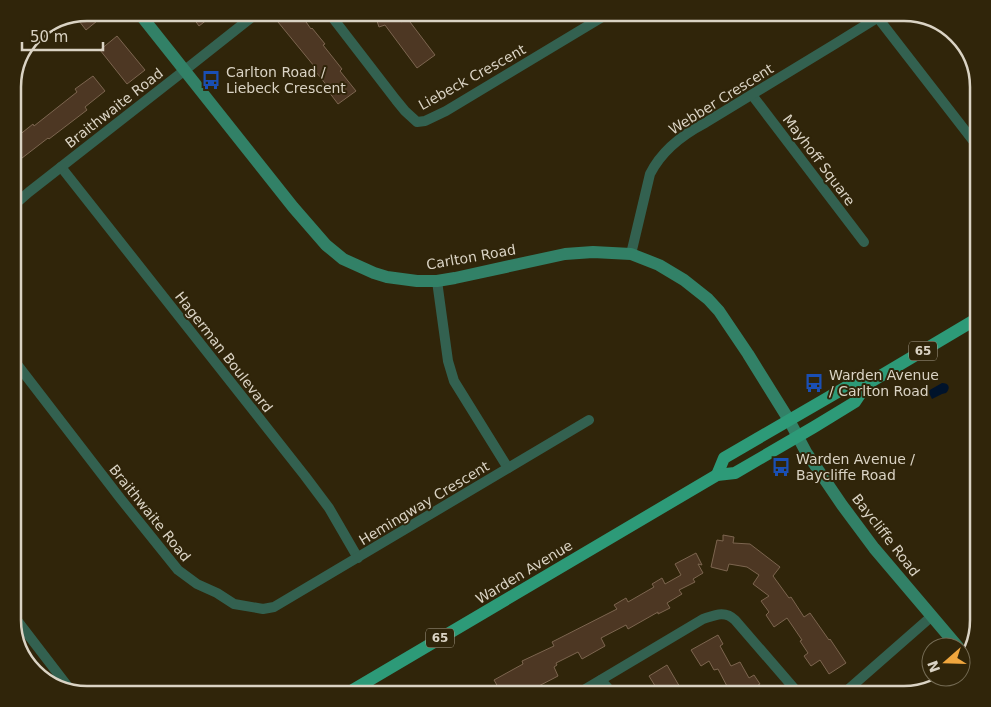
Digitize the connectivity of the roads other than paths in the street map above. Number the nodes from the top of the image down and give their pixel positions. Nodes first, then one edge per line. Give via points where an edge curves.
1 (146, 21) edge
2 (246, 21) edge
3 (336, 21) edge
4 (594, 21) edge
5 (871, 21) edge
6 (885, 21) edge
7 (185, 70) junction
8 (752, 95) junction
9 (970, 136) edge
10 (61, 167) junction
11 (21, 199) edge
12 (864, 242) dead end
13 (631, 254) junction
14 (437, 281) junction
15 (970, 323) edge
16 (21, 369) edge
17 (867, 384) junction
18 (589, 420) dead end
19 (788, 420) junction
20 (798, 436) junction
21 (508, 468) junction
22 (717, 475) junction
23 (358, 558) junction
24 (932, 616) junction
25 (22, 626) edge
26 (950, 637) edge
27 (601, 680) junction
28 (64, 681) edge
29 (360, 686) edge
30 (591, 686) edge
31 (606, 686) edge
32 (792, 686) edge
33 (852, 686) edge

1 - 7 main road, Carlton Road
2 - 7 street
3 - 4 street, Liebeck Crescent via 396,100 417,122 426,121 453,107
5 - 8 street, Webber Crescent
6 - 9 street
7 - 10 street, Braithwaite Road
7 - 14 main road, Carlton Road via 326,245 374,274 387,278
8 - 12 street, Mayhoff Square
8 - 13 street, Webber Crescent via 688,132 655,164
10 - 11 street, Braithwaite Road
10 - 23 street, Hagerman Boulevard via 324,502
13 - 14 main road, Carlton Road via 565,254
13 - 19 main road, Carlton Road via 669,270 708,299 748,354
14 - 21 street, Hemingway Crescent via 448,361 454,380
15 - 17 main road, Warden Avenue / 65
16 - 23 street, Braithwaite Road via 120,498 188,579 234,604 263,609 274,607
17 - 19 main road, Warden Avenue / 65 via 848,386
17 - 20 main road, Warden Avenue / 65 via 855,402
18 - 21 street
19 - 20 main road, Baycliffe Road
19 - 22 main road, Warden Avenue / 65 via 724,458
20 - 22 main road, Warden Avenue / 65 via 735,473
20 - 24 main road, Baycliffe Road via 874,548
21 - 23 street, Hemingway Crescent
22 - 29 main road, Warden Avenue / 65
24 - 26 main road, Baycliffe Road
24 - 33 street
25 - 28 street
27 - 30 street
27 - 31 street
27 - 32 street via 703,620 723,614 736,620

